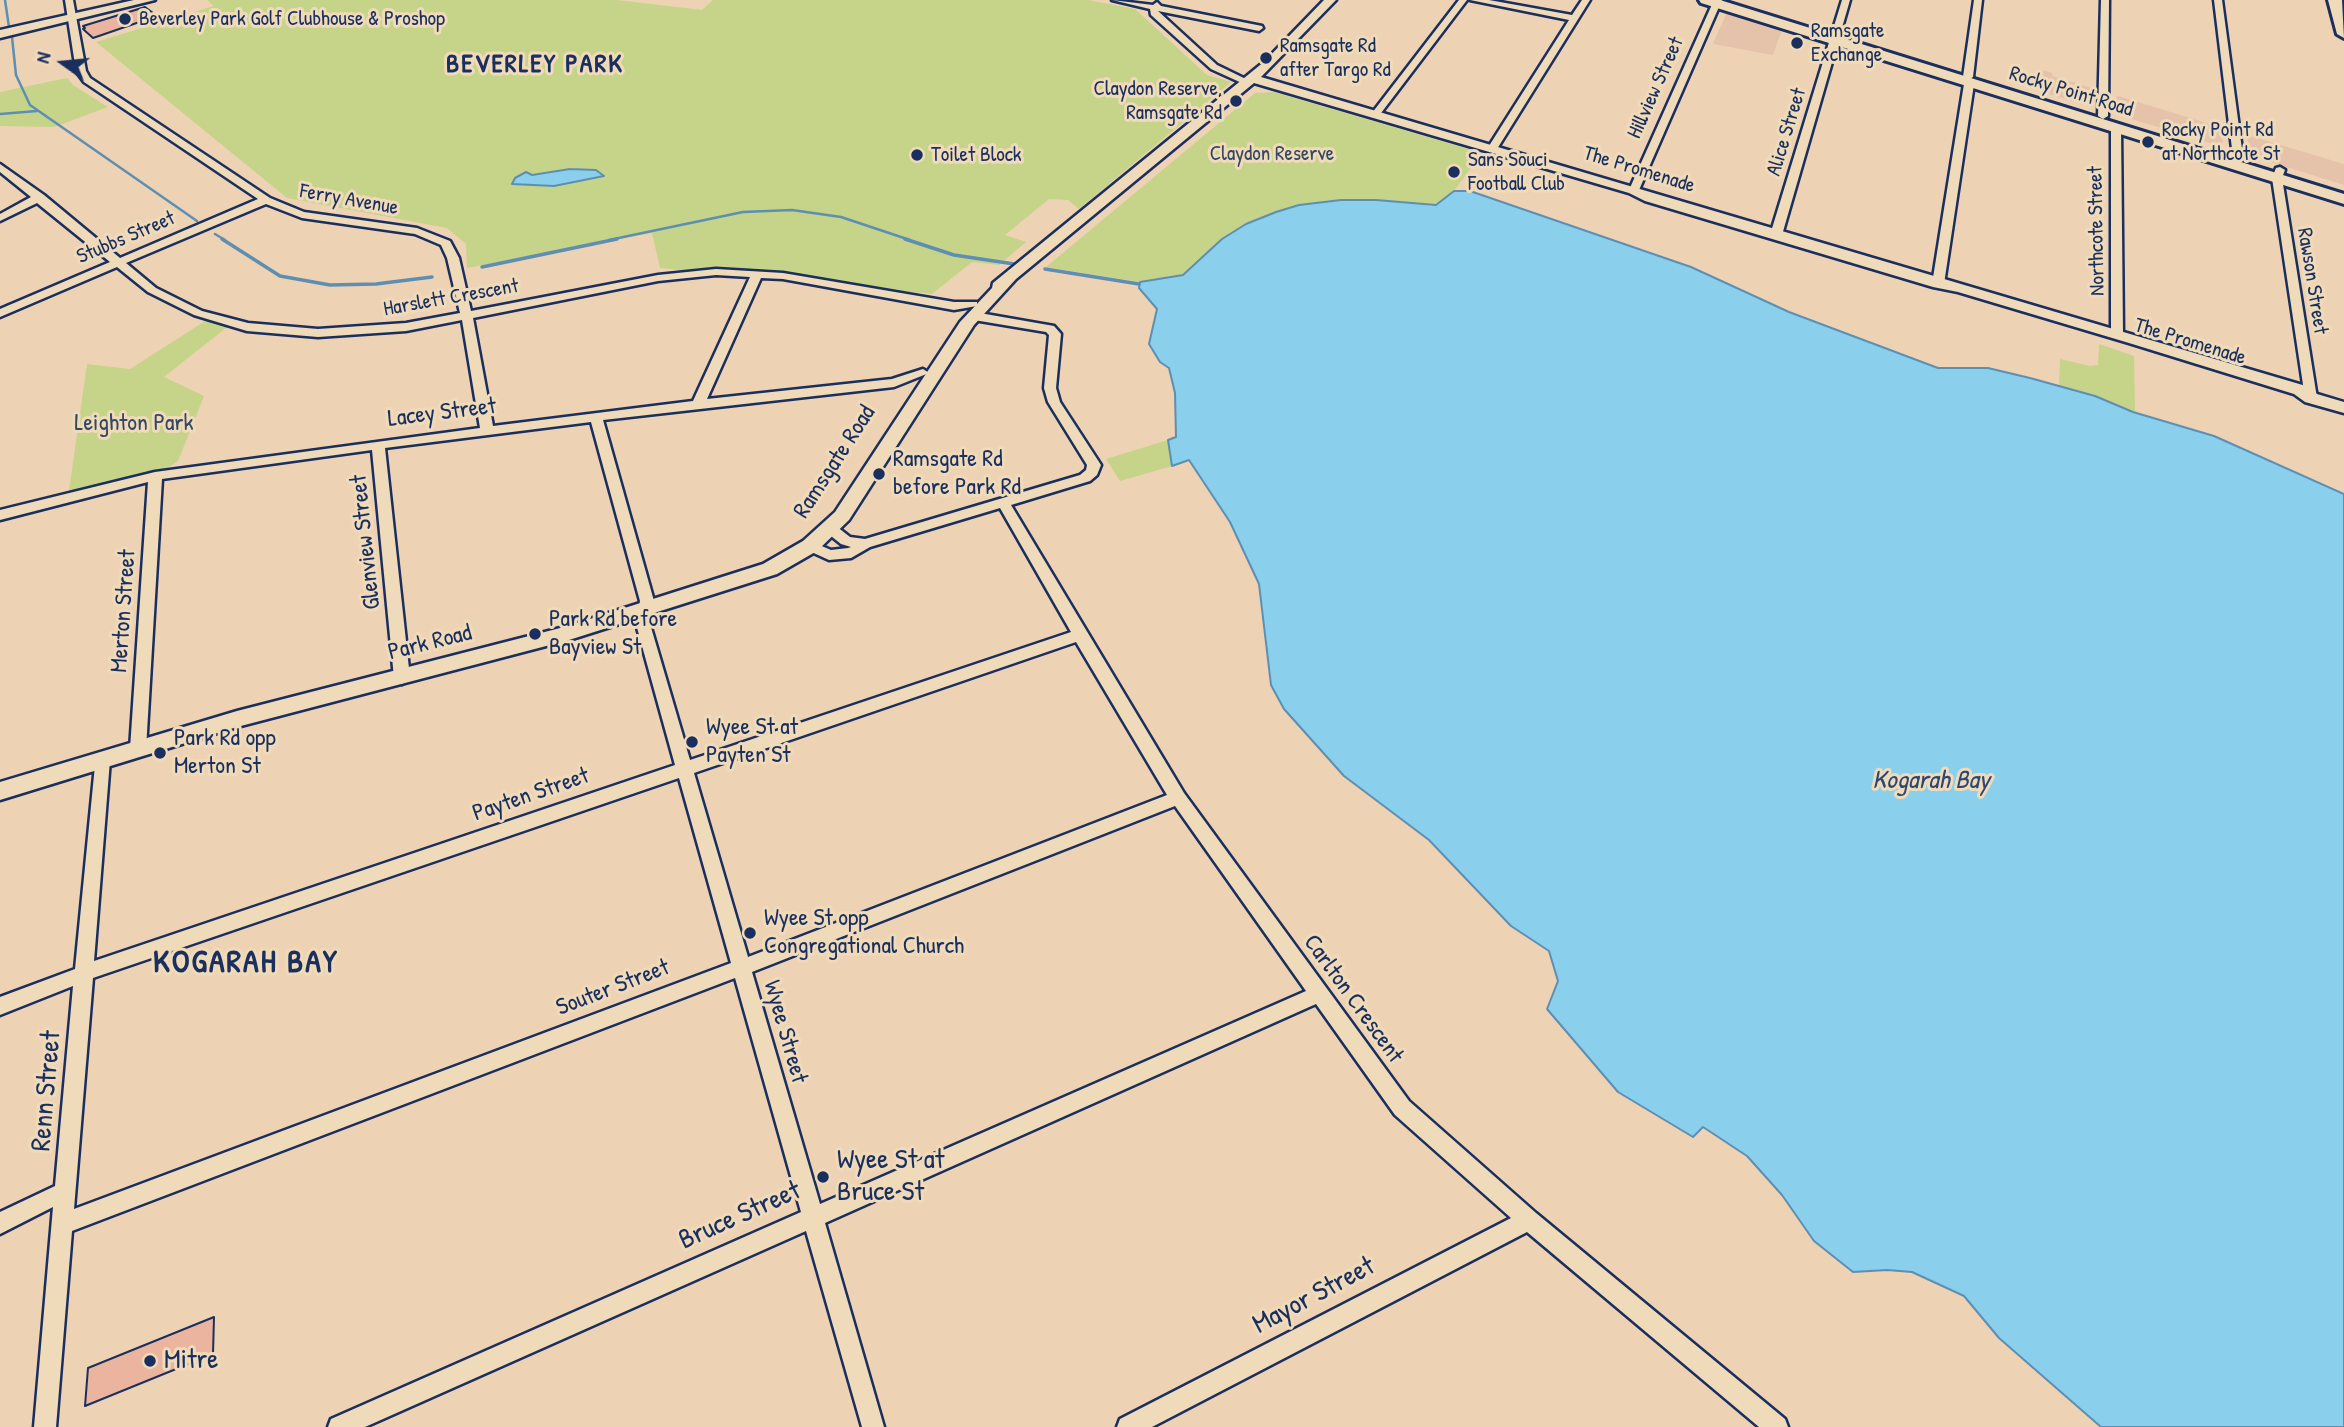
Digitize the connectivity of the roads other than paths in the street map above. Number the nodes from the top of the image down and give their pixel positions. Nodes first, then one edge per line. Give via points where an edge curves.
1 (69, 0) edge
2 (149, 0) edge
3 (1116, 0) edge
4 (1162, 0) edge
5 (1330, 0) edge
6 (1463, 0) edge
7 (1474, 0) edge
8 (1586, 0) edge
9 (1846, 0) edge
10 (1978, 0) edge
11 (2105, 0) edge
12 (2218, 0) edge
13 (2335, 0) edge
14 (1713, 1) edge
15 (1154, 8) junction
16 (1575, 18) junction
17 (72, 19) junction
18 (1259, 28) dead end
19 (0, 34) edge
20 (2344, 34) edge
21 (1835, 40) junction
22 (1250, 80) junction
23 (1968, 80) junction
24 (1375, 115) junction
25 (2102, 116) junction
26 (2116, 127) junction
27 (1492, 149) junction
28 (2238, 157) junction
29 (0, 167) edge
30 (2278, 174) junction
31 (1633, 190) junction
32 (2344, 190) edge
33 (40, 197) junction
34 (2344, 199) edge
35 (266, 200) junction
36 (0, 218) edge
37 (1776, 235) junction
38 (119, 262) junction
39 (757, 274) junction
40 (1938, 284) junction
41 (965, 311) junction
42 (0, 313) edge
43 (467, 317) junction
44 (2118, 334) junction
45 (923, 373) junction
46 (894, 383) junction
47 (911, 392) junction
48 (2311, 398) junction
49 (698, 404) junction
50 (2344, 408) edge
51 (596, 417) junction
52 (487, 431) junction
53 (378, 444) junction
54 (155, 476) junction
55 (1003, 502) junction
56 (0, 515) edge
57 (831, 529) junction
58 (865, 544) junction
59 (810, 546) junction
60 (645, 610) junction
61 (1080, 635) junction
62 (402, 677) junction
63 (138, 748) junction
64 (102, 760) junction
65 (684, 769) junction
66 (0, 791) edge
67 (1178, 798) junction
68 (741, 968) junction
69 (84, 974) junction
70 (1319, 994) junction
71 (0, 1006) edge
72 (67, 1191) junction
73 (814, 1216) junction
74 (1529, 1220) junction
75 (65, 1223) junction
76 (0, 1224) edge
77 (46, 1427) edge
78 (339, 1427) edge
79 (873, 1427) edge
80 (1128, 1427) edge
81 (1777, 1427) edge

1 - 17 street, Ferry Avenue
2 - 17 main road
3 - 15 street
4 - 15 street
5 - 22 main road, Ramsgate Road
6 - 24 street
7 - 16 street
8 - 16 street
9 - 21 street, Alice Street
10 - 23 street
11 - 25 street
12 - 28 street
13 - 20 main road
14 - 21 main road, Rocky Point Road
14 - 31 street, Hillview Street
15 - 18 street
15 - 22 street via 1154,13 1214,67
16 - 27 street
17 - 19 main road
17 - 35 street, Ferry Avenue via 81,71 87,80
21 - 23 main road, Rocky Point Road
21 - 37 street, Alice Street
22 - 24 main road, The Promenade
22 - 41 main road, Ramsgate Road
23 - 25 main road, Rocky Point Road
23 - 26 main road, Rocky Point Road
23 - 40 street
24 - 27 main road, The Promenade
25 - 28 main road, Rocky Point Road
26 - 30 main road, Rocky Point Road
26 - 44 street, Northcote Street
27 - 31 main road, The Promenade
28 - 30 main road, Rocky Point Road
29 - 33 street, Harslett Crescent
30 - 32 main road, Rocky Point Road
30 - 34 main road, Rocky Point Road
30 - 48 street, Rawson Street
31 - 37 main road, The Promenade
33 - 36 street
33 - 38 street, Harslett Crescent
35 - 38 street, Stubbs Street
35 - 43 street, Ferry Avenue via 302,215 439,238 450,250
37 - 40 main road, The Promenade
38 - 42 street, Stubbs Street
38 - 43 street, Harslett Crescent via 167,300 247,327 347,332
39 - 41 street, Harslett Crescent
39 - 43 street, Harslett Crescent via 716,272 658,278
39 - 49 street
40 - 44 main road, The Promenade
40 - 48 main road, The Promenade via 1952,293 2128,348 2301,400
41 - 45 main road, Ramsgate Road
41 - 55 street, Harslett Crescent via 1050,329 1055,334 1050,388 1054,402 1094,465 1085,478
41 - 57 main road, Ramsgate Road
43 - 52 street, Ferry Avenue
44 - 48 main road, The Promenade via 2300,390
45 - 46 street, Lacey Street
45 - 47 main road, Ramsgate Road
46 - 47 street
46 - 49 street, Lacey Street
47 - 59 main road, Ramsgate Road
48 - 50 main road, The Promenade
49 - 51 street, Lacey Street
51 - 52 street, Lacey Street
51 - 60 street, Wyee Street via 647,601
52 - 53 street, Lacey Street
53 - 54 street, Lacey Street
53 - 62 street, Glenview Street
54 - 56 street, Lacey Street
54 - 63 street, Merton Street
55 - 58 street
55 - 61 street, Carlton Crescent
57 - 58 street via 846,541
57 - 59 main road, Ramsgate Road
58 - 59 street via 851,553 829,555
59 - 60 main road, Park Road via 770,569
60 - 62 main road, Park Road
60 - 65 street, Wyee Street via 643,624
61 - 65 street, Payten Street
61 - 67 street, Carlton Crescent
62 - 63 main road, Park Road
63 - 64 main road, Park Road
64 - 66 main road, Park Road
64 - 69 street, Renn Street
65 - 68 street, Wyee Street
65 - 69 street, Payten Street
67 - 68 street, Souter Street
67 - 70 street, Carlton Crescent
68 - 73 street, Wyee Street
68 - 75 street, Souter Street
69 - 71 street, Payten Street
69 - 72 street, Renn Street
70 - 73 street, Bruce Street
70 - 74 street, Carlton Crescent via 1402,1108
72 - 75 street, Renn Street
72 - 76 street
73 - 78 street, Bruce Street
73 - 79 street, Wyee Street
74 - 80 street, Mayor Street
74 - 81 street, Carlton Crescent
75 - 77 street, Renn Street

